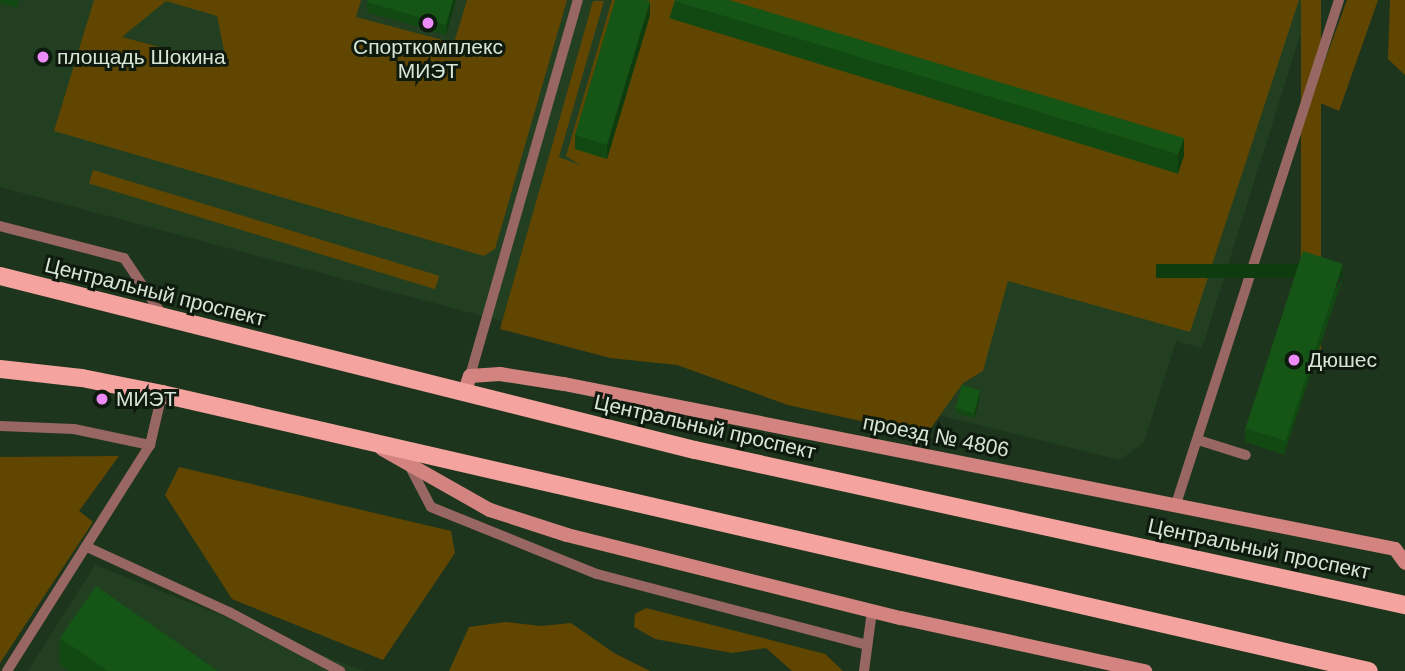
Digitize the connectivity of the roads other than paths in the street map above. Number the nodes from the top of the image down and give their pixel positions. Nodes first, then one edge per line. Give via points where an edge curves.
1 (578, 0) edge
2 (1339, 0) edge
3 (0, 226) edge
4 (0, 276) edge
5 (164, 318) junction
6 (0, 369) edge
7 (470, 376) junction
8 (162, 394) junction
9 (464, 394) junction
10 (0, 426) edge
11 (1198, 440) junction
12 (369, 442) junction
13 (150, 445) junction
14 (1246, 455) dead end
15 (408, 463) junction
16 (1176, 504) junction
17 (87, 547) junction
18 (1405, 563) edge
19 (1405, 605) edge
20 (872, 611) junction
21 (867, 645) junction
22 (1077, 655) junction
23 (7, 671) edge
24 (340, 671) edge
25 (864, 671) edge
26 (1073, 671) edge
27 (1145, 671) edge
28 (1369, 671) edge

1 - 7 lane
2 - 11 lane
3 - 5 lane via 124,258
4 - 5 main road, Центральный проспект
5 - 9 main road, Центральный проспект
6 - 8 main road via 106,381
7 - 9 street
7 - 16 street, проезд № 4806 via 499,374 564,384
8 - 12 main road
8 - 13 lane
9 - 19 main road, Центральный проспект via 695,450
10 - 13 lane via 74,429
11 - 14 lane
11 - 16 lane
12 - 15 street
12 - 28 main road
13 - 17 lane
15 - 20 street via 490,510 567,535
15 - 21 lane via 431,507 597,573
16 - 18 street, проезд № 4806 via 1395,548
17 - 23 lane
17 - 24 lane via 229,612
20 - 21 lane
20 - 22 street
21 - 25 lane
22 - 26 street
22 - 27 street

